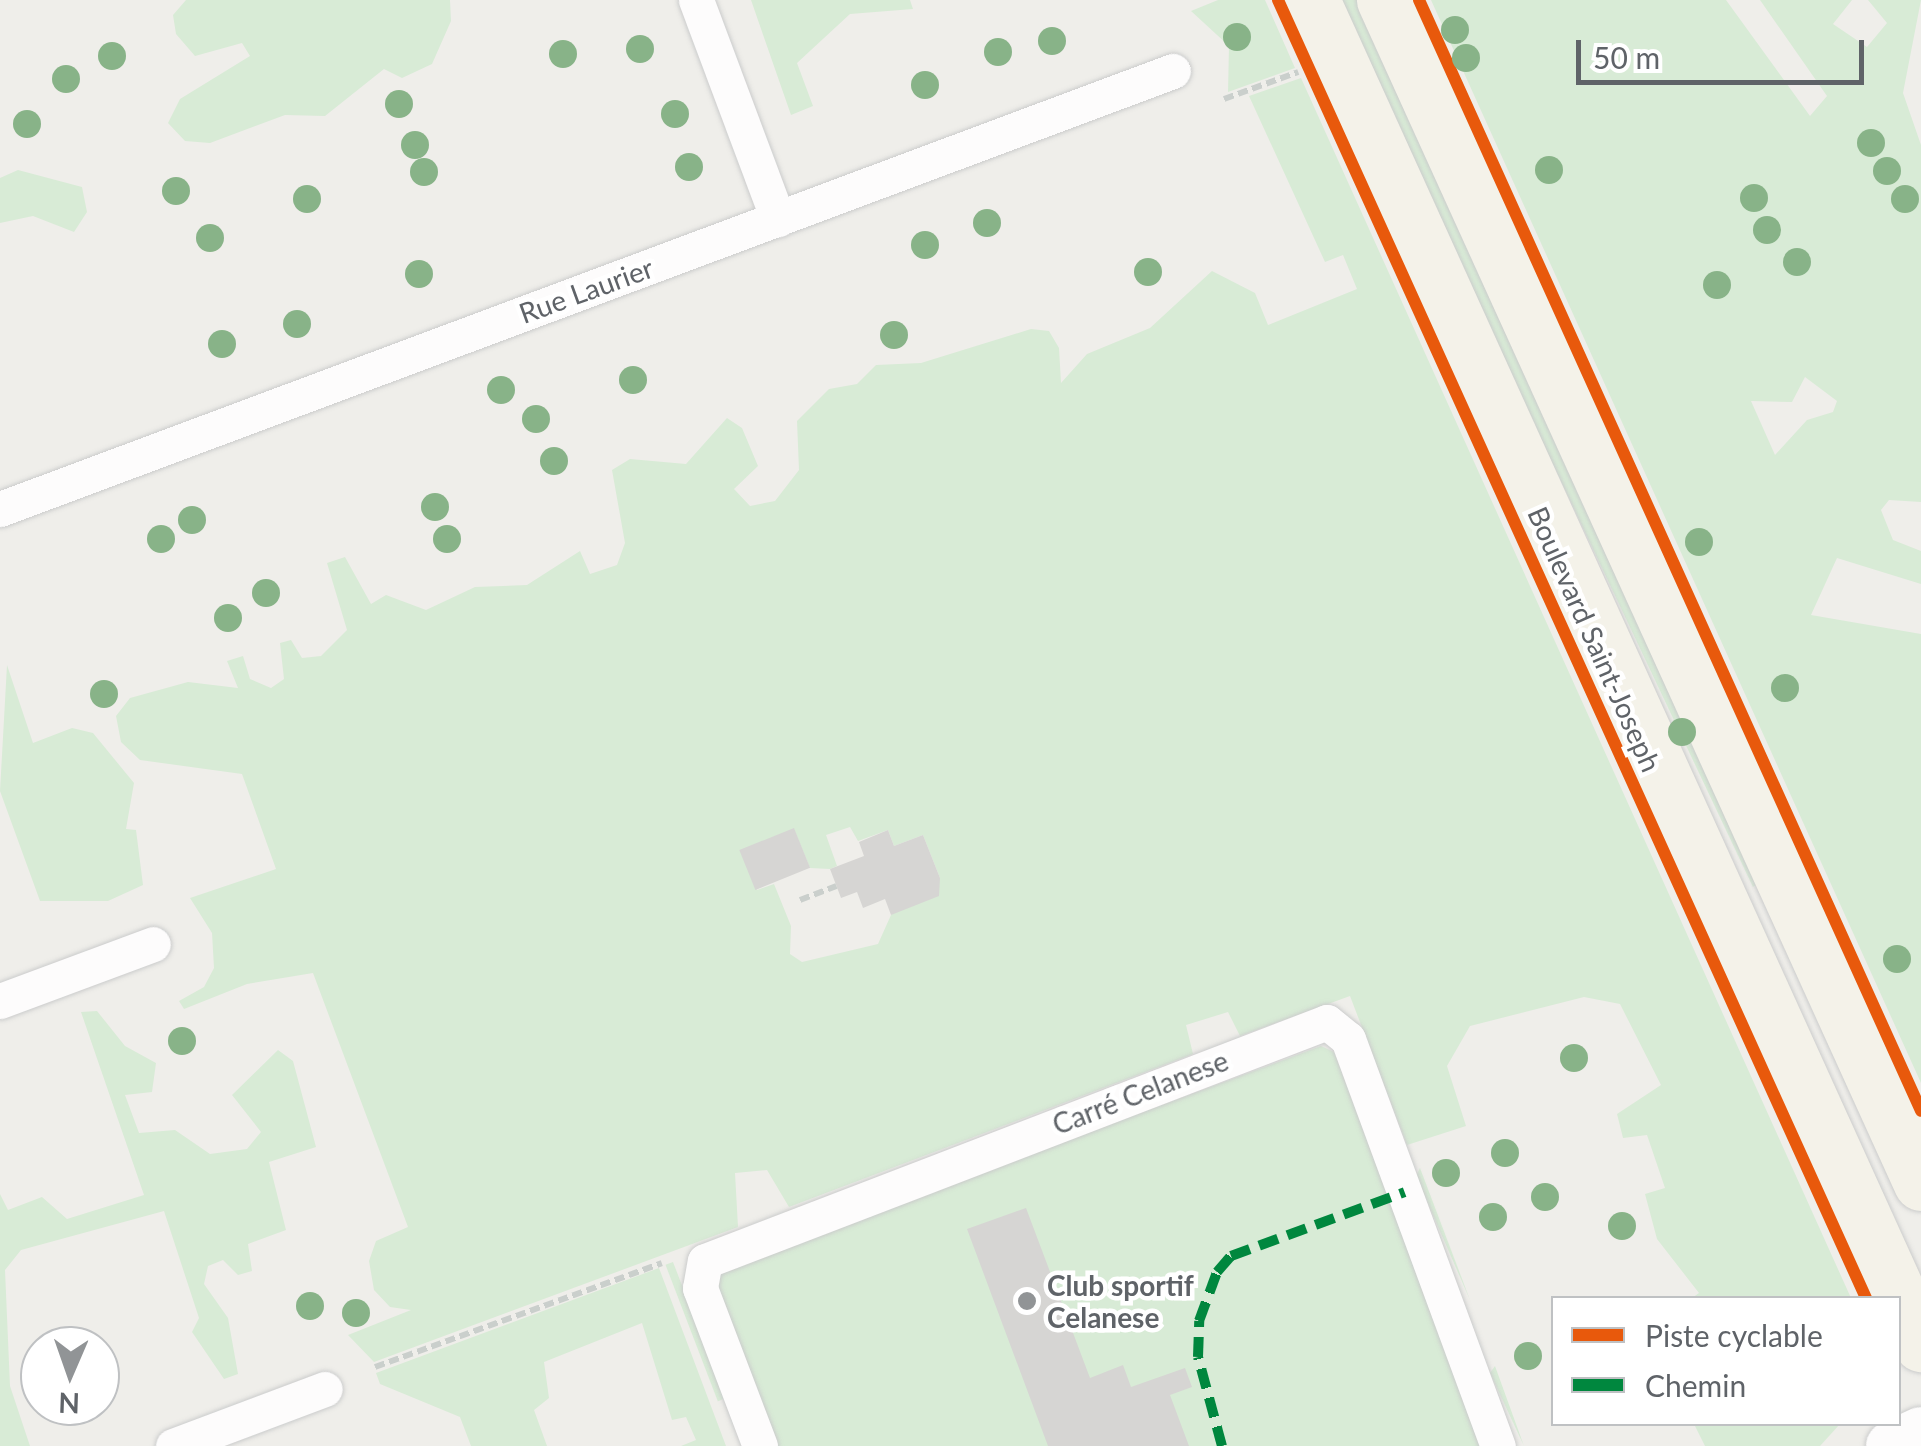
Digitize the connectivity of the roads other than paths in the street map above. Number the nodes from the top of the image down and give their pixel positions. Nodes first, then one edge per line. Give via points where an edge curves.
1 (696, 0) edge
2 (1384, 0) edge
3 (1306, 26) edge
4 (1172, 70) dead end
5 (778, 219) junction
6 (0, 510) edge
7 (153, 944) dead end
8 (0, 1001) edge
9 (1921, 1183) edge
10 (1899, 1296) edge
11 (1901, 1301) edge
12 (1921, 1344) edge
13 (325, 1389) dead end
14 (1921, 1432) edge
15 (173, 1446) edge
16 (760, 1446) edge
17 (1498, 1446) edge
18 (1891, 1446) edge

1 - 5 street
2 - 9 main road
3 - 10 main road, Boulevard Saint-Joseph
4 - 5 street, Rue Laurier
5 - 6 street, Rue Laurier
7 - 8 street
11 - 12 main road, Boulevard Saint-Joseph
13 - 15 street
14 - 18 street
16 - 17 street, Carré Celanese via 700,1288 704,1261 1327,1022 1348,1039

